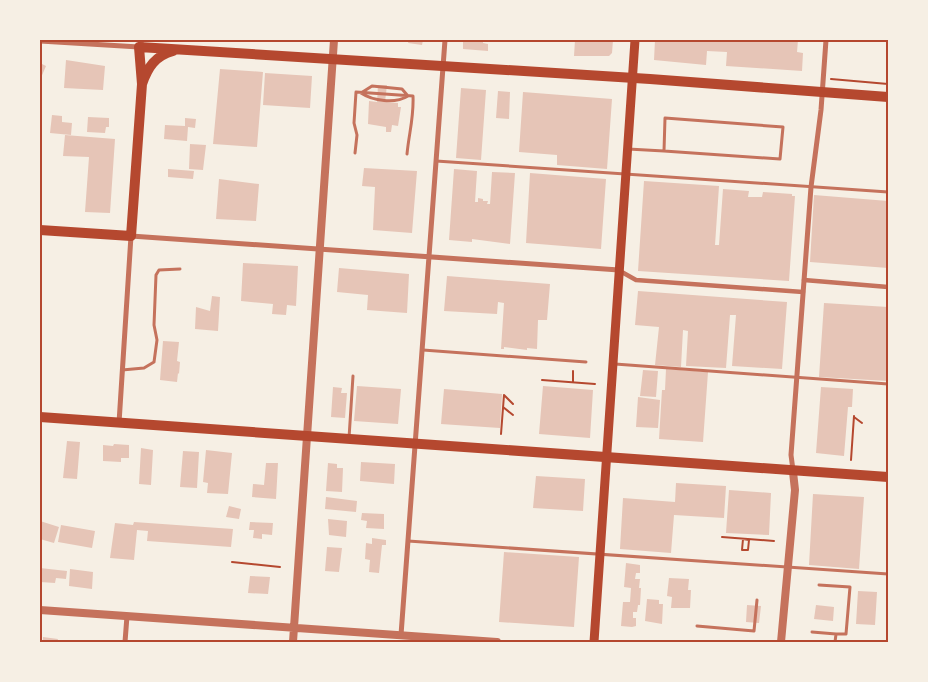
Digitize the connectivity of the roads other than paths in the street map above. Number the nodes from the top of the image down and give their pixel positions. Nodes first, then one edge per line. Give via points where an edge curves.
1 (334, 40) edge
2 (445, 40) edge
3 (636, 40) edge
4 (826, 40) edge
5 (40, 41) edge
6 (140, 43) edge
7 (186, 49) junction
8 (333, 58) junction
9 (443, 66) junction
10 (633, 78) junction
11 (142, 84) junction
12 (361, 92) junction
13 (822, 93) junction
14 (408, 96) junction
15 (888, 97) edge
16 (627, 149) junction
17 (664, 151) junction
18 (355, 153) dead end
19 (407, 154) dead end
20 (436, 161) junction
21 (626, 174) junction
22 (811, 187) junction
23 (888, 192) edge
24 (40, 230) edge
25 (131, 236) junction
26 (319, 248) junction
27 (430, 256) junction
28 (180, 269) dead end
29 (619, 270) junction
30 (804, 280) junction
31 (888, 287) edge
32 (803, 292) junction
33 (424, 350) junction
34 (586, 362) dead end
35 (612, 363) junction
36 (122, 370) junction
37 (354, 376) dead end
38 (797, 378) junction
39 (888, 384) edge
40 (40, 417) edge
41 (119, 423) junction
42 (306, 437) junction
43 (349, 440) junction
44 (415, 444) junction
45 (607, 458) junction
46 (793, 472) junction
47 (888, 477) edge
48 (408, 540) junction
49 (599, 554) junction
50 (789, 567) junction
51 (888, 574) edge
52 (819, 585) dead end
53 (757, 600) dead end
54 (40, 610) edge
55 (127, 616) junction
56 (697, 626) dead end
57 (294, 628) junction
58 (812, 632) dead end
59 (836, 634) junction
60 (401, 635) junction
61 (125, 642) edge
62 (293, 642) edge
63 (497, 642) edge
64 (594, 642) edge
65 (781, 642) edge
66 (835, 642) edge

1 - 8 street
2 - 9 street
3 - 10 main road
4 - 13 street
5 - 6 street
6 - 7 main road
6 - 11 main road
7 - 8 main road
7 - 11 main road via 163,54 154,60
8 - 9 main road
8 - 26 street
9 - 10 main road
9 - 20 street
10 - 13 main road
10 - 16 main road
11 - 25 main road
12 - 14 lane
12 - 14 lane via 372,86 402,89
12 - 18 lane via 356,92
13 - 15 main road
13 - 22 street
14 - 19 lane via 413,96 414,119
16 - 17 lane
16 - 21 main road
17 - 17 lane via 780,158 782,126 665,118
20 - 21 lane
20 - 27 street
21 - 22 lane
21 - 29 main road
22 - 23 lane
22 - 30 street
24 - 25 main road
25 - 26 street
25 - 36 street
26 - 27 street
26 - 42 street
27 - 29 street
27 - 33 street
28 - 36 lane via 165,268 156,275 154,362 144,368
29 - 32 street via 636,280
29 - 35 main road
30 - 31 street
30 - 32 street
32 - 38 street
33 - 34 lane
33 - 44 street
35 - 38 lane
35 - 45 main road
36 - 41 street
37 - 43 lane
38 - 39 lane
38 - 46 street via 791,455
40 - 41 main road
41 - 42 main road
42 - 43 main road
42 - 57 street
43 - 44 main road
44 - 45 main road
44 - 48 street
45 - 46 main road
45 - 49 main road
46 - 47 main road
46 - 50 street via 795,490
48 - 49 lane
48 - 60 street
49 - 50 lane
49 - 64 main road
50 - 51 lane
50 - 65 street
52 - 59 lane via 850,587 846,634
53 - 56 lane via 754,631
54 - 55 street
55 - 57 street
55 - 61 street
57 - 60 street
57 - 62 street
58 - 59 lane
59 - 66 lane
60 - 63 street

